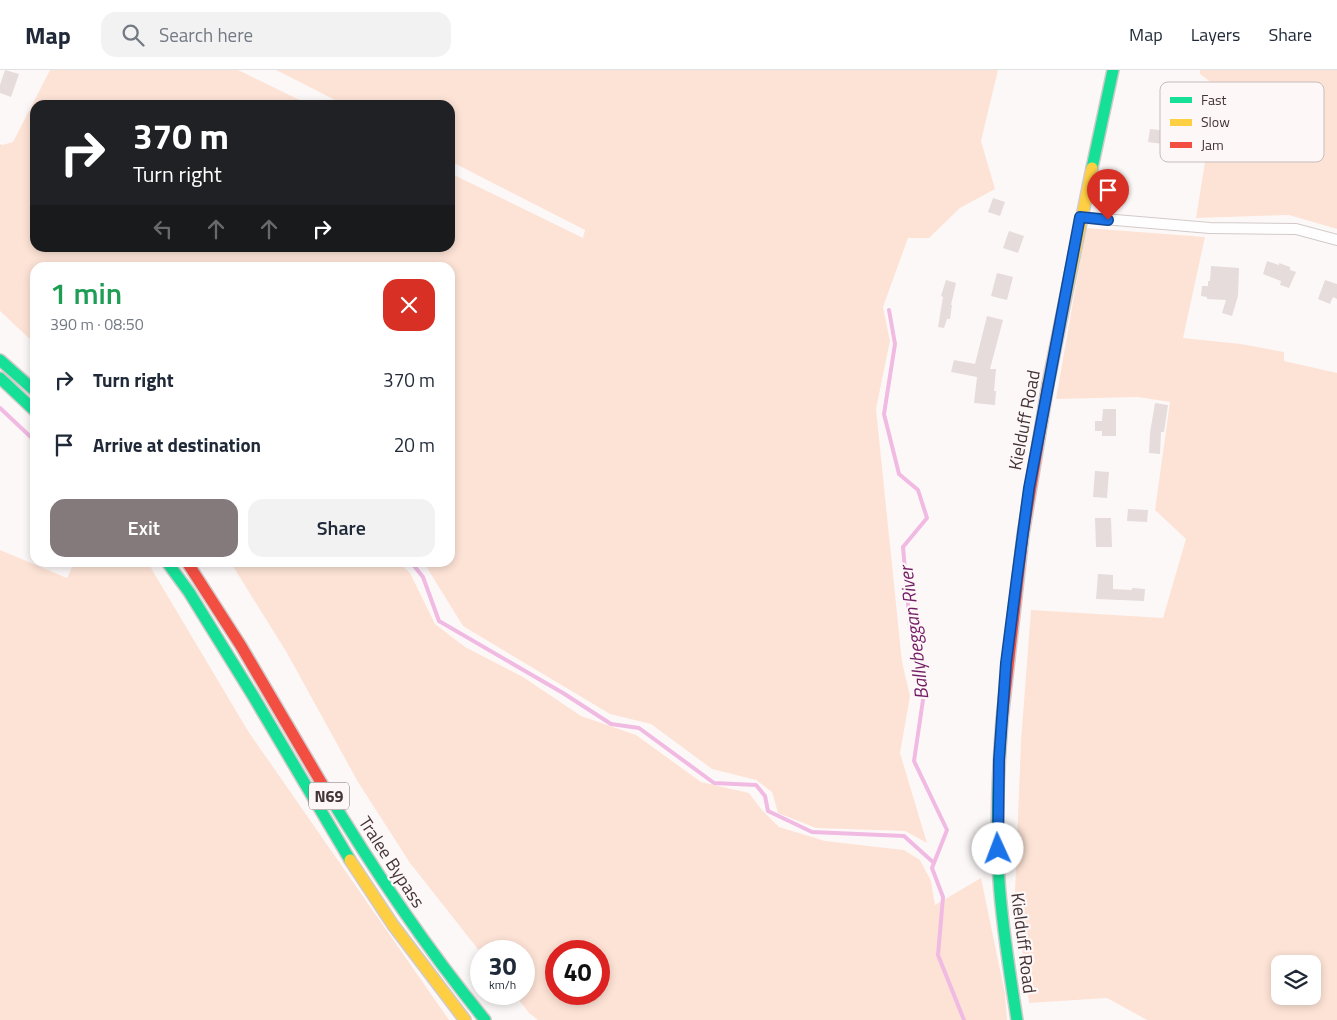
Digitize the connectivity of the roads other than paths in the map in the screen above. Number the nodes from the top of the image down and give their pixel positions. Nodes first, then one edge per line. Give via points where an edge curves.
1 (1113, 70) edge
2 (1080, 217) junction
3 (1337, 240) edge
4 (0, 360) edge
5 (0, 378) edge
6 (30, 387) edge
7 (30, 406) edge
8 (171, 567) edge
9 (190, 567) edge
10 (465, 1020) edge
11 (485, 1020) edge
12 (1017, 1020) edge

1 - 2 main road, Kielduff Road
2 - 3 street via 1210,228 1296,229
2 - 12 main road, Kielduff Road via 1029,488 1006,663 996,833 1001,913
4 - 6 main road
5 - 7 main road
8 - 10 main road, Tralee Bypass / N69 via 252,694 343,849 394,925
9 - 11 main road, Tralee Bypass / N69 via 244,649 369,862 419,935

